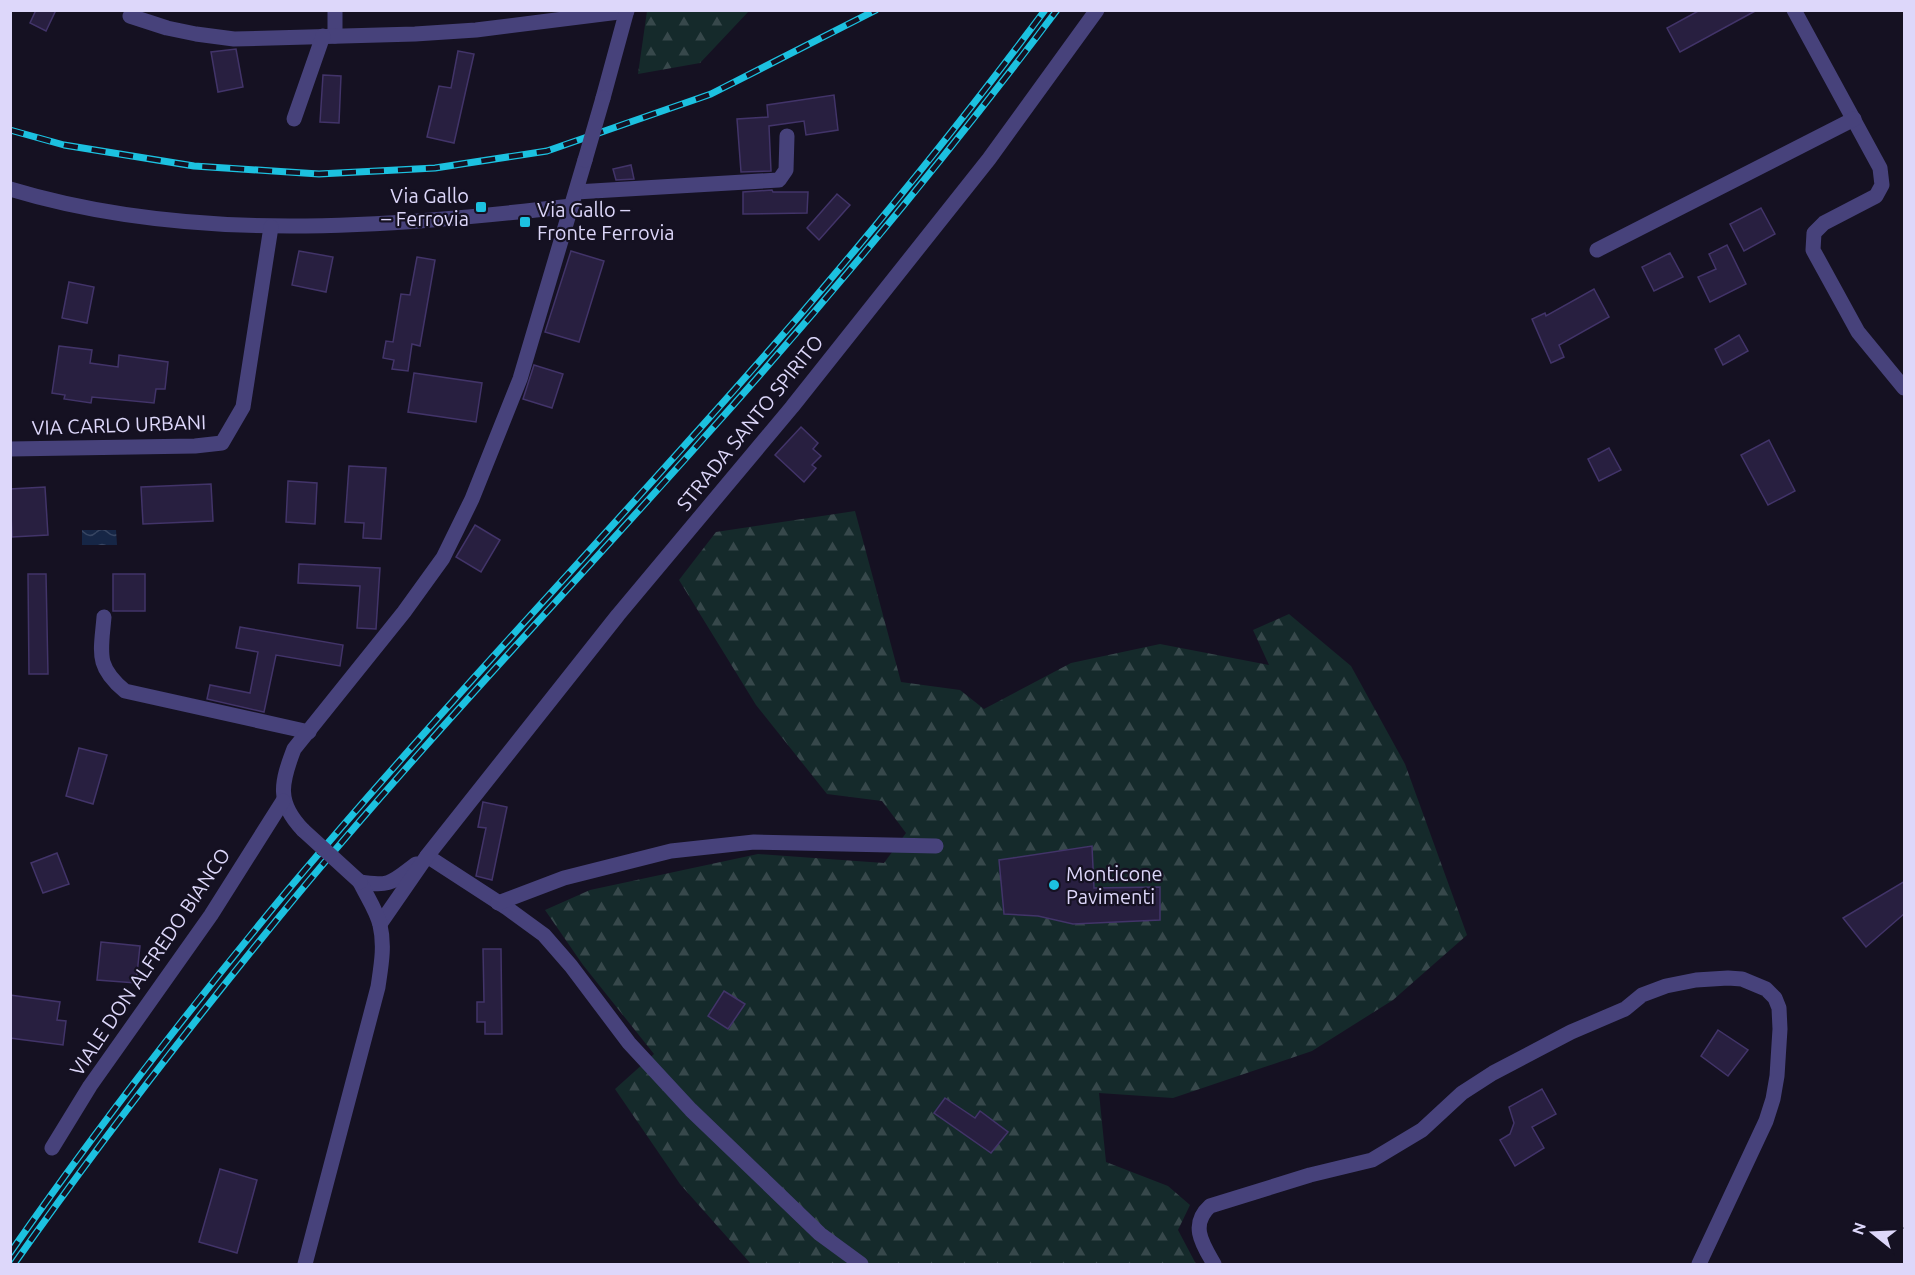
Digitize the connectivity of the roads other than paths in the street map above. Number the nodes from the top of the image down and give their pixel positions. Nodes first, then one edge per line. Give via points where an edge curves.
1 (335, 10) edge
2 (1097, 10) edge
3 (1794, 10) edge
4 (627, 11) edge
5 (130, 16) dead end
6 (329, 36) junction
7 (294, 118) dead end
8 (1854, 118) junction
9 (787, 136) dead end
10 (10, 189) edge
11 (574, 199) junction
12 (271, 227) junction
13 (1597, 250) dead end
14 (1905, 388) edge
15 (10, 449) edge
16 (104, 617) dead end
17 (309, 732) junction
18 (283, 801) junction
19 (936, 846) dead end
20 (427, 855) junction
21 (360, 882) junction
22 (498, 903) junction
23 (381, 930) junction
24 (52, 1148) dead end
25 (305, 1264) edge
26 (861, 1264) edge
27 (1214, 1264) edge
28 (1699, 1264) edge

1 - 6 street
2 - 20 street, STRADA SANTO SPIRITO via 989,159
3 - 8 street
4 - 6 street via 476,30
4 - 11 street, VIALE DON ALFREDO BIANCO, bridge
5 - 6 street via 186,32 234,39
6 - 7 street
8 - 13 street
8 - 14 street via 1880,168 1882,184 1876,196 1824,223 1814,233 1813,250 1858,332
9 - 11 street via 786,170 779,180
10 - 12 street via 42,199 129,214
11 - 12 street via 491,216
11 - 17 street, VIALE DON ALFREDO BIANCO via 520,379 472,499 436,567
12 - 15 street, VIA CARLO URBANI via 243,407 222,443
16 - 17 street via 103,669 125,691
17 - 18 street, VIALE DON ALFREDO BIANCO via 294,749 285,773
18 - 21 street, bridge via 291,818
18 - 24 street, VIALE DON ALFREDO BIANCO via 211,915 90,1086
19 - 22 street via 754,842 671,851 564,878
20 - 21 street, STRADA SANTO SPIRITO via 382,885
20 - 22 street
20 - 23 street, STRADA SANTO SPIRITO
21 - 23 street
22 - 26 street via 544,935 629,1043 725,1143 820,1234
23 - 25 street via 378,987
27 - 28 street via 1199,1232 1200,1218 1210,1206 1310,1175 1372,1161 1422,1130 1462,1093 1493,1073 1591,1022 1625,1009 1642,995 1696,980 1742,979 1766,989 1779,1008 1777,1076 1766,1121

